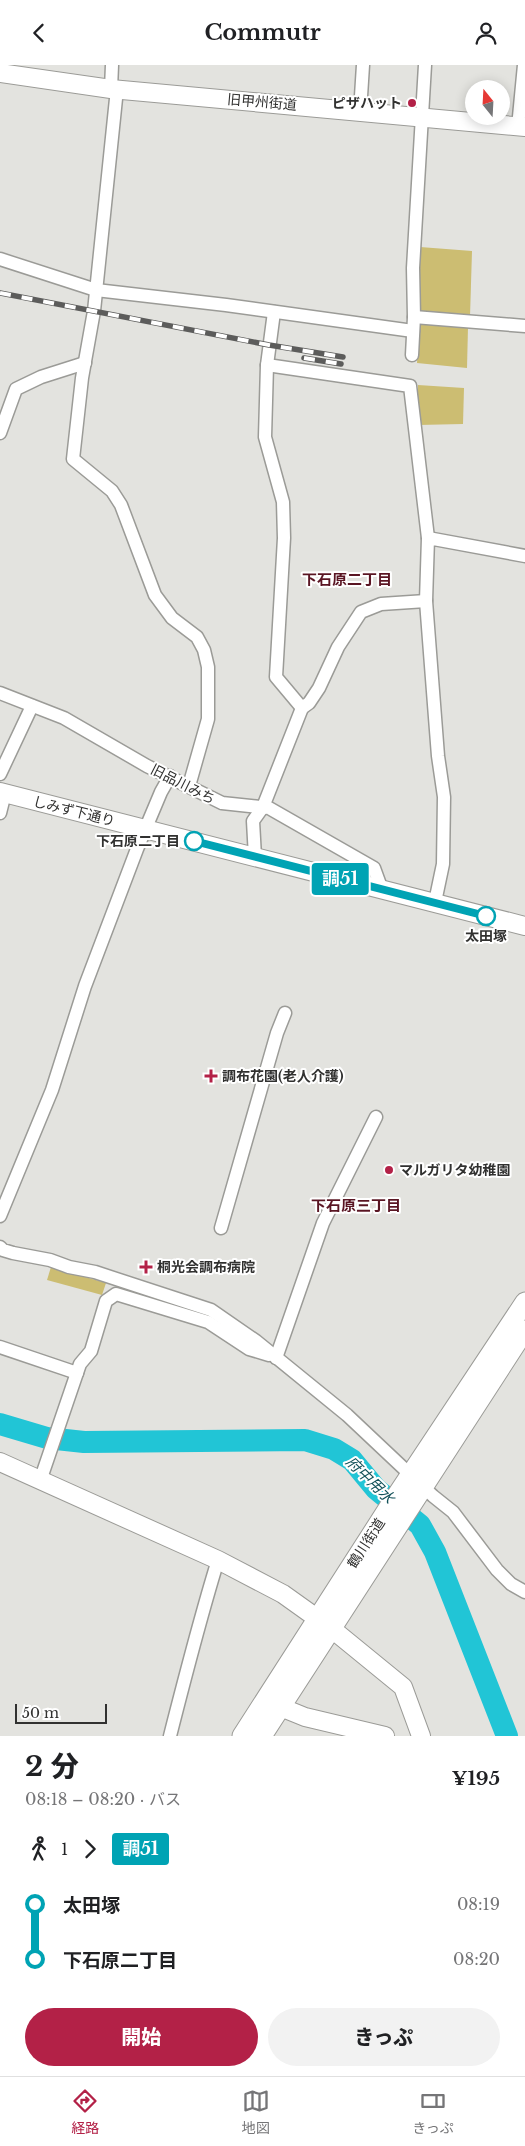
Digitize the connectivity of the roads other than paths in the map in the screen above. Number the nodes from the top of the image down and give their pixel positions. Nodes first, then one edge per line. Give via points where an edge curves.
1 (112, 65) edge
2 (363, 65) edge
3 (425, 65) edge
4 (524, 65) edge
5 (0, 73) edge
6 (114, 89) junction
7 (360, 112) junction
8 (423, 117) junction
9 (521, 127) edge
10 (0, 259) edge
11 (96, 290) junction
12 (274, 312) junction
13 (414, 317) junction
14 (525, 326) edge
15 (413, 331) junction
16 (412, 355) dead end
17 (85, 363) junction
18 (267, 365) junction
19 (0, 433) edge
20 (428, 538) junction
21 (525, 556) edge
22 (426, 601) junction
23 (0, 693) edge
24 (32, 706) junction
25 (302, 707) junction
26 (0, 774) edge
27 (170, 776) junction
28 (189, 786) junction
29 (3, 793) edge
30 (263, 807) junction
31 (0, 813) edge
32 (145, 829) junction
33 (255, 857) junction
34 (382, 890) junction
35 (434, 902) junction
36 (525, 926) edge
37 (285, 1013) dead end
38 (376, 1117) dead end
39 (0, 1216) edge
40 (221, 1228) dead end
41 (0, 1247) edge
42 (525, 1302) edge
43 (525, 1330) edge
44 (0, 1347) edge
45 (276, 1358) junction
46 (77, 1373) junction
47 (0, 1462) edge
48 (40, 1481) junction
49 (414, 1486) junction
50 (218, 1560) junction
51 (525, 1592) edge
52 (325, 1624) junction
53 (272, 1705) junction
54 (170, 1736) edge
55 (242, 1736) edge
56 (262, 1736) edge
57 (385, 1736) edge
58 (421, 1736) edge

1 - 6 street
2 - 7 street
3 - 8 street
4 - 9 street
5 - 6 street, 旧甲州街道
6 - 7 street, 旧甲州街道
6 - 11 street
7 - 8 street, 旧甲州街道
8 - 9 street, 旧甲州街道
8 - 13 street via 413,268
10 - 11 street
11 - 12 street
11 - 17 street
12 - 15 street
12 - 18 street
13 - 14 street
13 - 15 street
15 - 16 street
17 - 19 street via 40,377 16,389
17 - 28 street via 73,459 112,491 121,505 155,595 172,618 197,637 204,650 208,667 208,719
18 - 20 street via 410,386
18 - 25 street via 265,437 283,502 276,677
20 - 21 street
20 - 22 street
22 - 25 street via 381,604 361,612 338,647 319,688 309,703
22 - 35 street via 444,797 443,864
23 - 24 street, 旧品川みち
24 - 26 street
24 - 27 street, 旧品川みち via 64,718
25 - 30 street
27 - 28 street, 旧品川みち
27 - 32 street
28 - 30 street, 旧品川みち via 222,803
29 - 31 street
29 - 32 street, しみず下通り
30 - 33 street via 253,821
30 - 34 street, 旧品川みち via 374,868
32 - 33 street, しみず下通り
32 - 39 street via 86,986 52,1091
33 - 34 street, しみず下通り
34 - 35 street, しみず下通り
35 - 36 street, しみず下通り
37 - 40 street
38 - 45 street via 322,1223
41 - 45 street via 94,1272 211,1310
42 - 49 main road, 鶴川街道
43 - 49 main road, 鶴川街道
44 - 46 street
45 - 46 street via 249,1349 208,1322 116,1294 106,1301 92,1351 80,1364
45 - 49 street via 347,1415
46 - 48 street
47 - 48 street
48 - 50 street
49 - 51 street via 453,1511 497,1570
49 - 52 main road, 鶴川街道
50 - 52 street via 283,1594
50 - 54 street via 196,1629
52 - 53 main road, 鶴川街道
52 - 58 street via 403,1687
53 - 55 main road, 鶴川街道
53 - 56 main road, 鶴川街道
53 - 57 street via 305,1717

